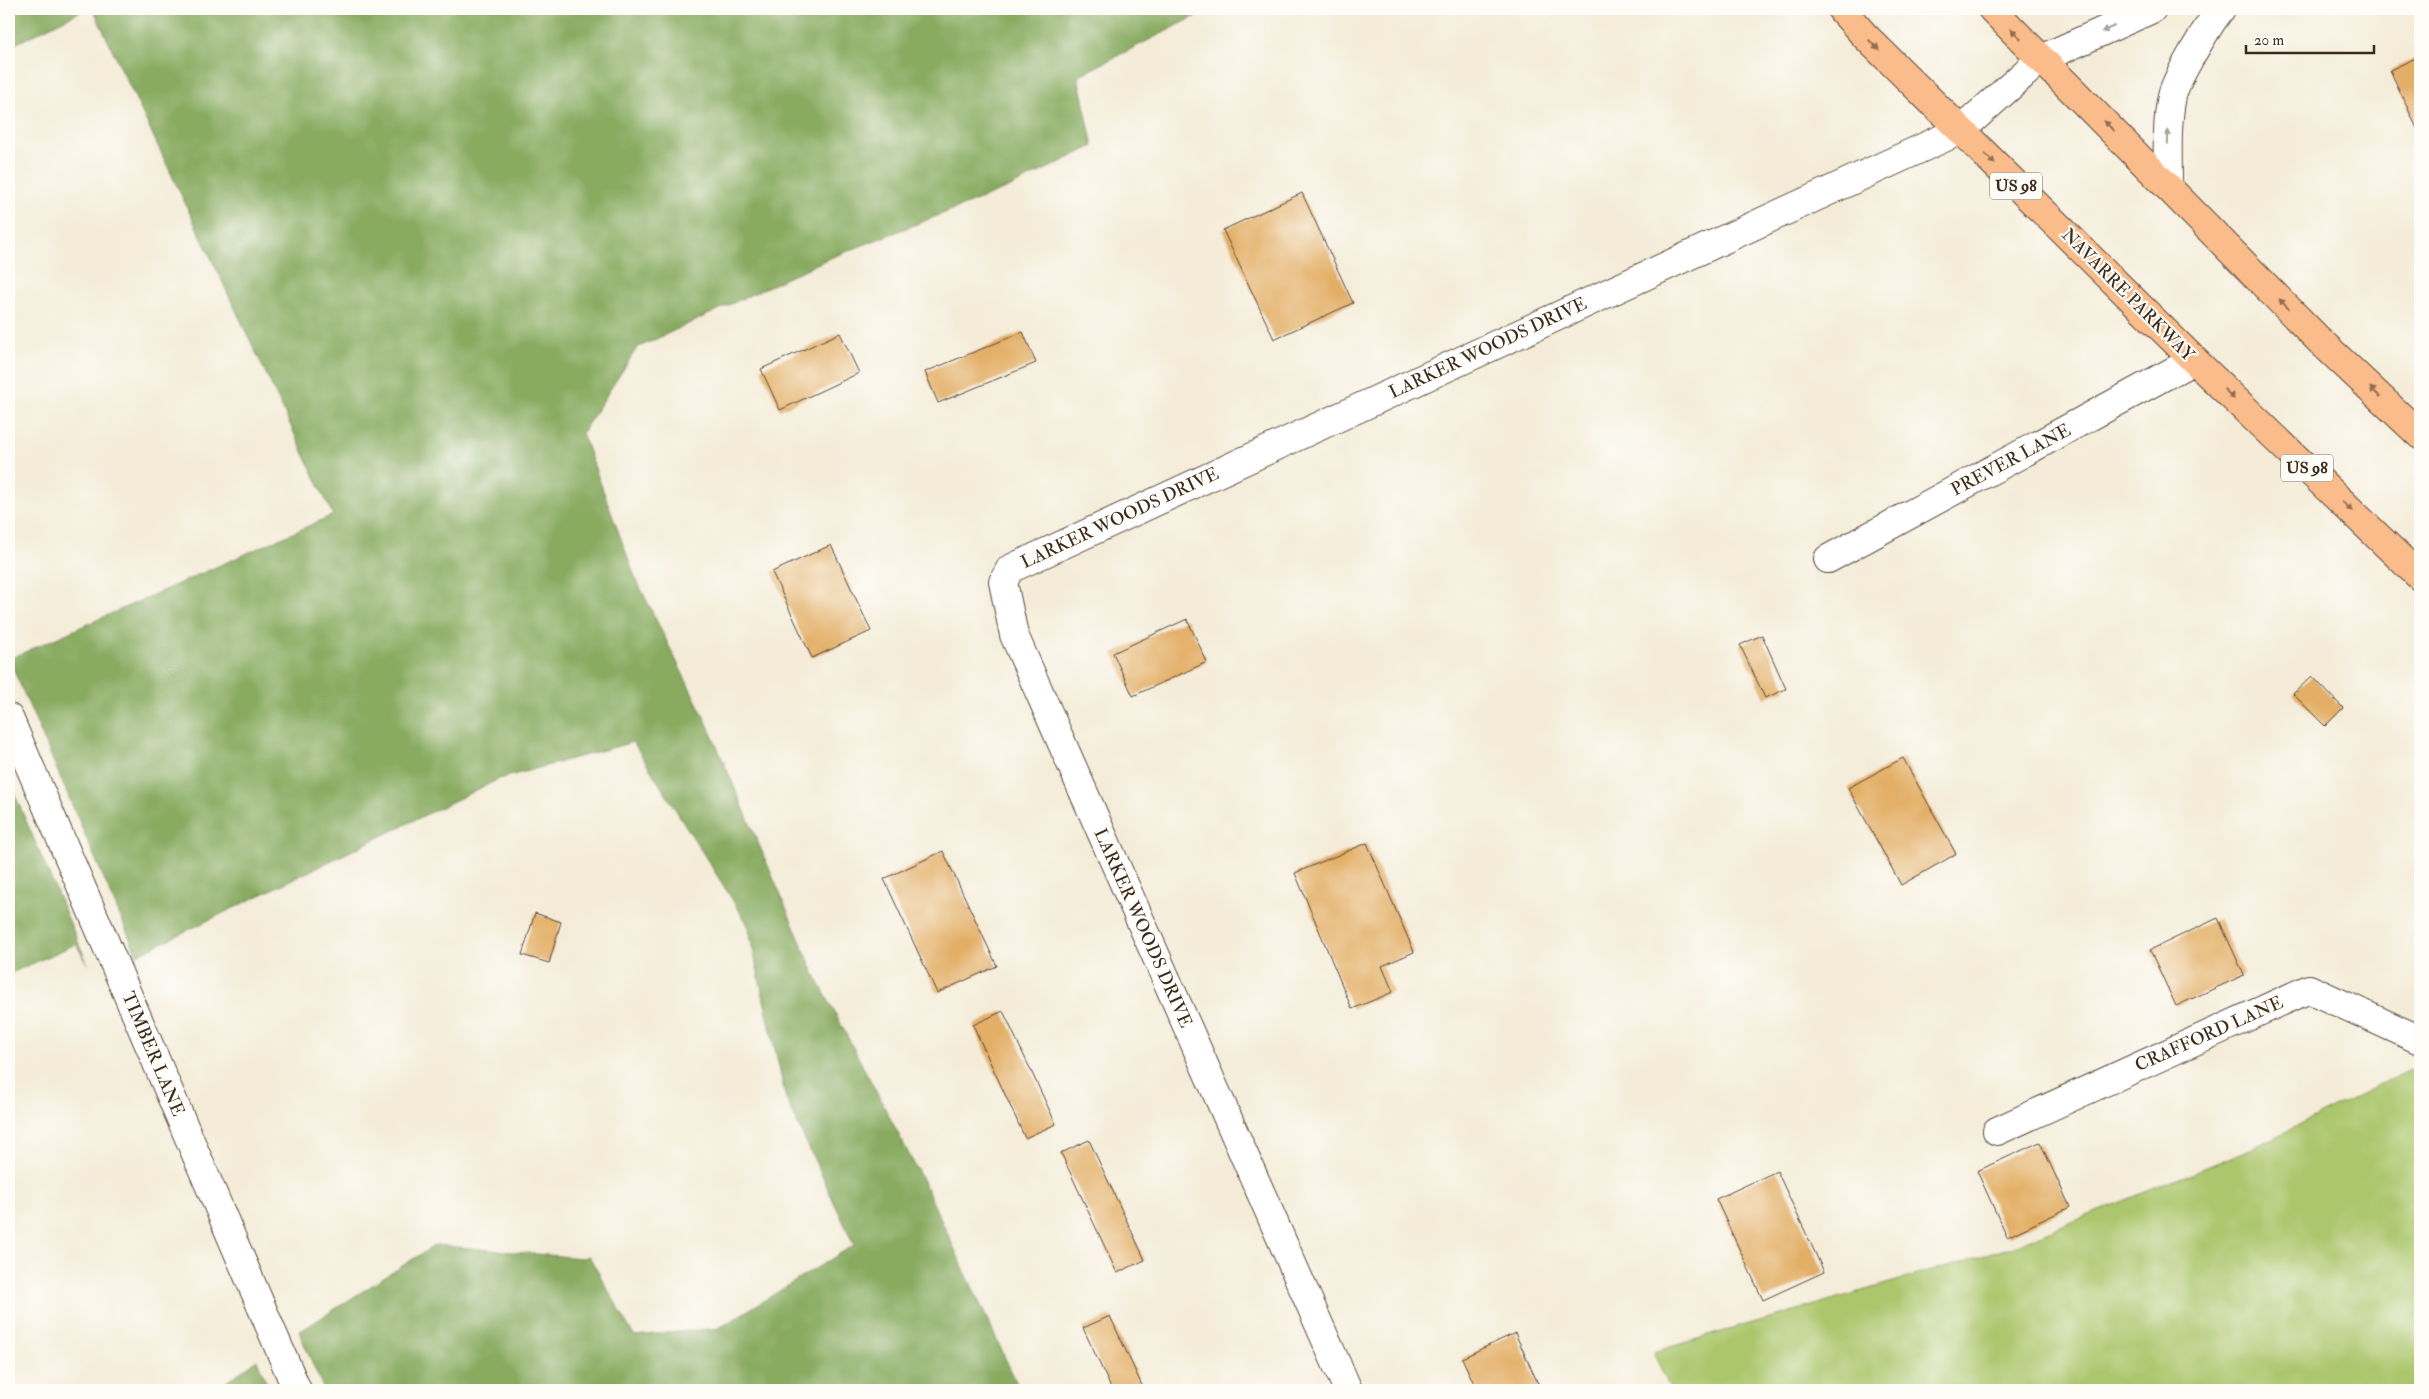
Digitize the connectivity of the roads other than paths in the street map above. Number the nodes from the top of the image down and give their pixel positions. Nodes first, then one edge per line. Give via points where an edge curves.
1 (1841, 9) edge
2 (1992, 9) edge
3 (2152, 9) edge
4 (2221, 9) edge
5 (2041, 58) junction
6 (1961, 130) junction
7 (2168, 185) junction
8 (2194, 360) junction
9 (2420, 435) edge
10 (1828, 559) dead end
11 (2420, 576) edge
12 (9, 718) edge
13 (2420, 1040) edge
14 (1997, 1131) dead end
15 (297, 1390) edge
16 (1348, 1390) edge

1 -> 6 highway, NAVARRE PARKWAY / US 98
5 -> 2 highway
3 -> 5 street, LARKER WOODS DRIVE
7 -> 4 street via 2167,132 2172,94 2211,20
5 - 6 street, LARKER WOODS DRIVE
7 -> 5 highway
6 -> 8 highway, NAVARRE PARKWAY / US 98
6 - 16 street, LARKER WOODS DRIVE via 1026,560 1010,569 1003,582 1014,635
9 -> 7 highway via 2318,339
8 - 10 street, PREVER LANE
8 -> 11 highway, NAVARRE PARKWAY / US 98
12 - 15 street, TIMBER LANE
13 - 14 street, CRAFFORD LANE via 2309,989

